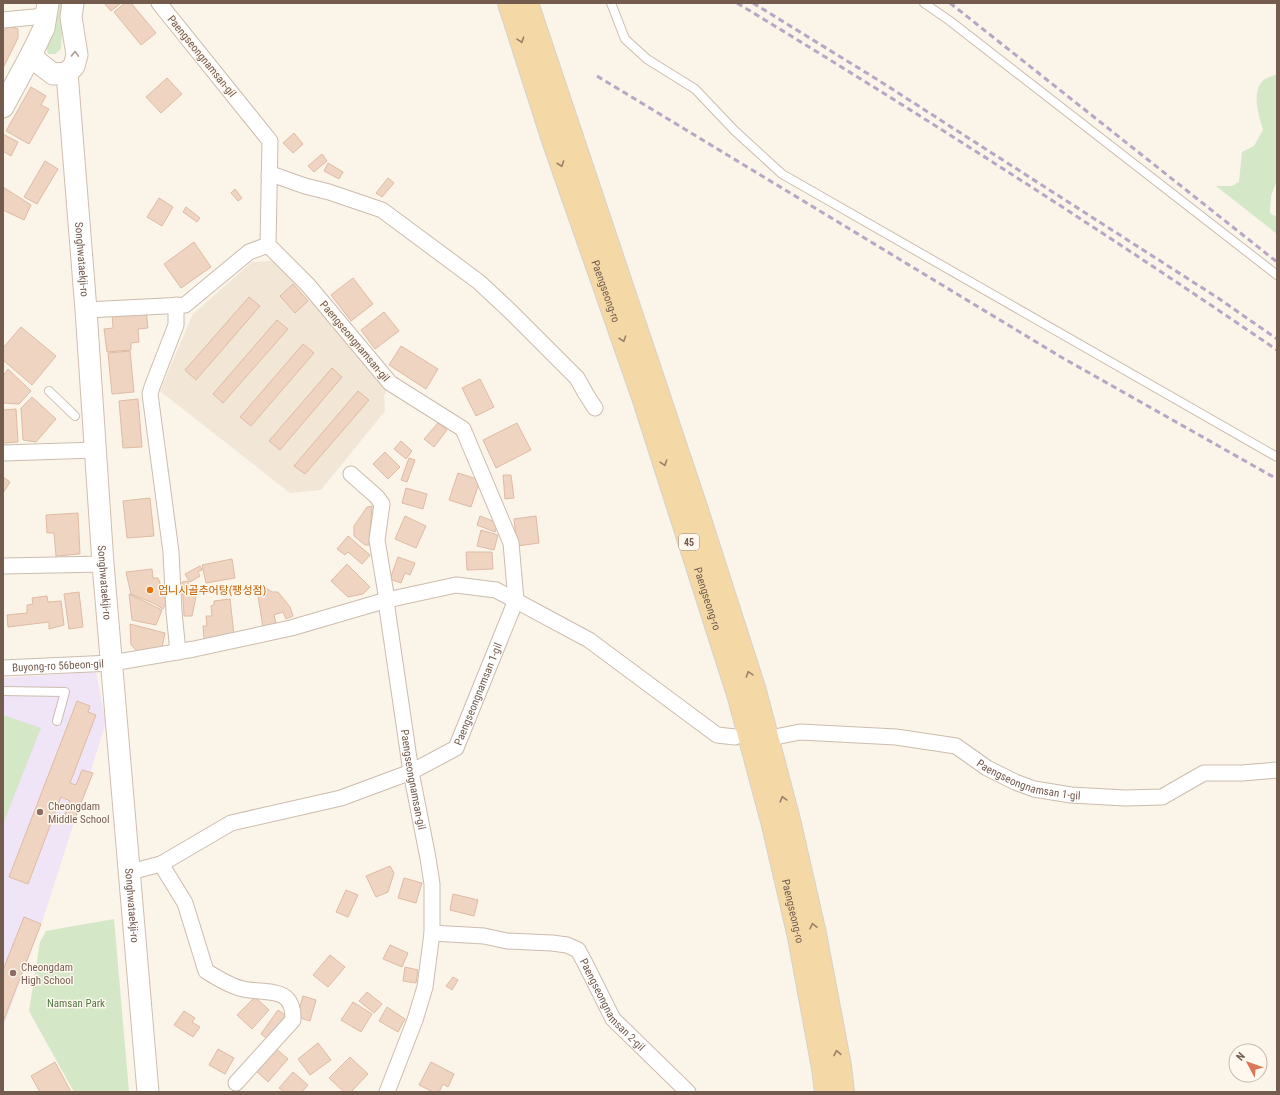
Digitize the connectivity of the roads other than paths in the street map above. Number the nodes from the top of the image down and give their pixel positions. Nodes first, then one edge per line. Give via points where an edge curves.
1 (73, 3) edge
2 (159, 3) edge
3 (611, 3) edge
4 (924, 3) edge
5 (520, 6) edge
6 (47, 9) edge
7 (6, 22) edge
8 (33, 51) junction
9 (67, 73) junction
10 (3, 107) edge
11 (270, 176) junction
12 (268, 245) junction
13 (1277, 275) edge
14 (176, 306) junction
15 (86, 310) junction
16 (49, 391) dead end
17 (595, 408) dead end
18 (75, 416) dead end
19 (96, 450) junction
20 (3, 453) edge
21 (1277, 457) edge
22 (351, 474) dead end
23 (103, 564) junction
24 (3, 566) edge
25 (387, 600) junction
26 (516, 600) junction
27 (178, 652) junction
28 (112, 663) junction
29 (3, 668) edge
30 (3, 691) edge
31 (57, 721) dead end
32 (780, 736) dead end
33 (735, 737) dead end
34 (1277, 770) edge
35 (410, 772) junction
36 (161, 864) junction
37 (130, 872) junction
38 (432, 933) junction
39 (236, 1083) dead end
40 (148, 1092) edge
41 (388, 1092) edge
42 (688, 1092) edge
43 (826, 1092) edge
44 (843, 1092) edge

9 -> 1 street via 74,66 77,55 71,17
2 - 11 street, Paengseongnamsan-gil via 270,141
3 - 21 lane via 625,39 647,60 695,88 735,131 782,174
4 - 13 lane
5 -> 43 main road, Paengseong-ro / 45 via 554,144 643,398 738,694 773,825 799,937
44 -> 5 main road, Paengseong-ro / 45 via 815,934 789,820 754,691 692,496
6 - 7 street
6 - 8 street via 44,28
8 - 9 street via 35,60 54,74
8 - 10 street
9 - 15 street, Songhwataekji-ro
11 - 12 street, Paengseongnamsan-gil
11 - 17 street via 274,175 382,210 479,282 558,357 577,378
12 - 14 street via 249,252 186,305
12 - 26 street, Paengseongnamsan-gil via 308,285 390,383 463,429 511,543
14 - 15 street
14 - 27 street via 176,325 150,394 171,552
15 - 19 street, Songhwataekji-ro
16 - 18 lane
19 - 20 street
19 - 23 street, Songhwataekji-ro
22 - 25 street, Paengseongnamsan-gil via 382,504 377,540
23 - 24 street
23 - 28 street, Songhwataekji-ro
25 - 26 street, Buyong-ro 56beon-gil via 456,585 496,590
25 - 27 street, Buyong-ro 56beon-gil via 291,628
25 - 35 street, Paengseongnamsan-gil
26 - 33 street via 589,640 717,735
26 - 35 street, Paengseongnamsan 1-gil via 456,748
27 - 28 street, Buyong-ro 56beon-gil
28 - 29 street, Buyong-ro 56beon-gil
28 - 37 street, Songhwataekji-ro
30 - 31 lane via 65,692
32 - 34 street, Paengseongnamsan 1-gil via 800,732 896,737 956,746 987,768 1015,782 1034,789 1071,795 1162,797 1204,773
35 - 36 street, Paengseongnamsan 1-gil via 341,798 231,823
35 - 38 street, Paengseongnamsan-gil via 432,884
36 - 37 street, Paengseongnamsan 1-gil
36 - 39 street via 185,903 206,971 242,988 276,992 290,1002 293,1020
37 - 40 street, Songhwataekji-ro
38 - 41 street, Paengseongnamsan-gil via 423,993
38 - 42 street, Paengseongnamsan 2-gil via 552,943 578,950 613,1019

